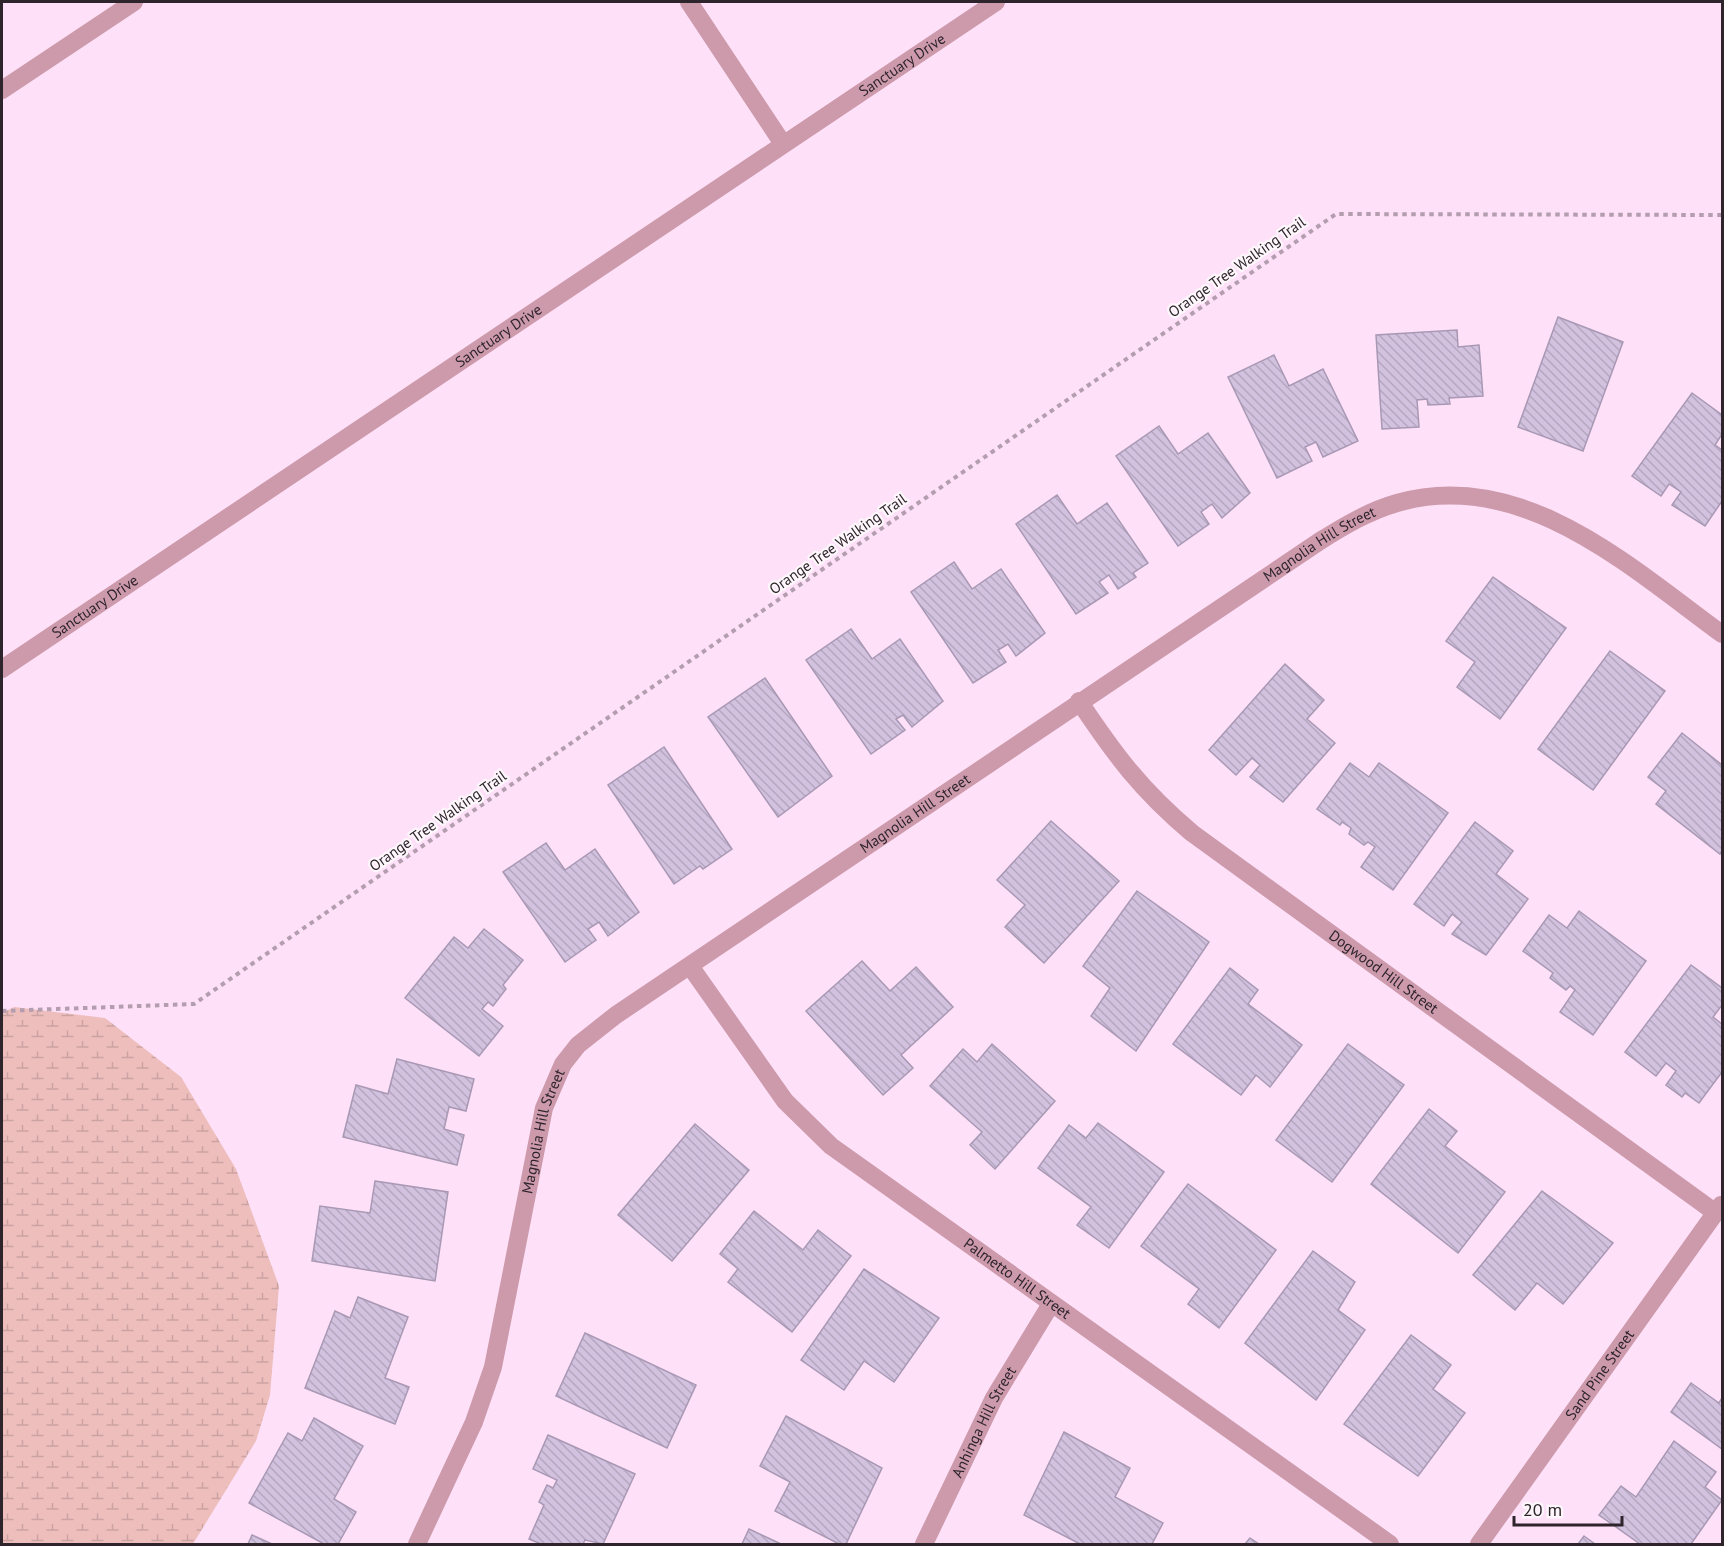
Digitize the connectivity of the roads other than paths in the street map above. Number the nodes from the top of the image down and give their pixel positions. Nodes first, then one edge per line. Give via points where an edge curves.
1 (135, 2) edge
2 (689, 2) edge
3 (996, 2) edge
4 (2, 90) edge
5 (783, 144) junction
6 (1722, 634) edge
7 (2, 669) edge
8 (1079, 701) junction
9 (690, 966) junction
10 (1719, 1208) edge
11 (1051, 1304) junction
12 (417, 1545) edge
13 (924, 1545) edge
14 (1390, 1545) edge
15 (1479, 1545) edge

1 - 4 street
2 - 5 street
3 - 5 street, Sanctuary Drive
5 - 7 street, Sanctuary Drive
6 - 8 street, Magnolia Hill Street via 1606,549 1549,518 1490,500 1426,498 1398,503 1344,526
8 - 9 street, Magnolia Hill Street
8 - 10 street, Dogwood Hill Street via 1145,792 1192,833
9 - 11 street, Palmetto Hill Street via 764,1074 807,1124 854,1165
9 - 12 street, Magnolia Hill Street via 596,1029 563,1064 552,1085 537,1137 485,1395
10 - 15 street, Sand Pine Street
11 - 13 street, Anhinga Hill Street via 994,1398
11 - 14 street, Palmetto Hill Street

